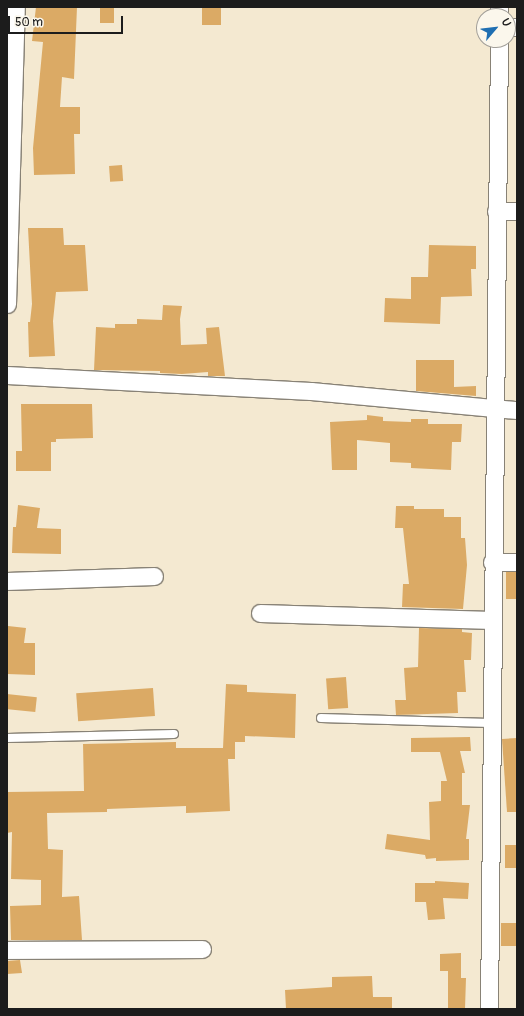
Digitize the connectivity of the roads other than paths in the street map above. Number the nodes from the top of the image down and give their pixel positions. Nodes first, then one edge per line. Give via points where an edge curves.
1 (16, 7) edge
2 (498, 48) edge
3 (496, 211) junction
4 (517, 212) edge
5 (7, 304) edge
6 (7, 375) edge
7 (494, 408) junction
8 (517, 410) edge
9 (492, 562) junction
10 (517, 562) edge
11 (154, 576) dead end
12 (7, 581) edge
13 (260, 613) dead end
14 (492, 620) junction
15 (321, 718) dead end
16 (490, 723) junction
17 (174, 734) dead end
18 (7, 738) edge
19 (202, 949) dead end
20 (7, 950) edge
21 (489, 1009) edge

1 - 5 street
2 - 3 street
3 - 4 street
3 - 7 street
6 - 7 street via 311,392
7 - 8 street
7 - 9 street
9 - 10 street
9 - 14 street
11 - 12 street
13 - 14 street
14 - 16 street
15 - 16 lane
16 - 21 street
17 - 18 lane
19 - 20 street

